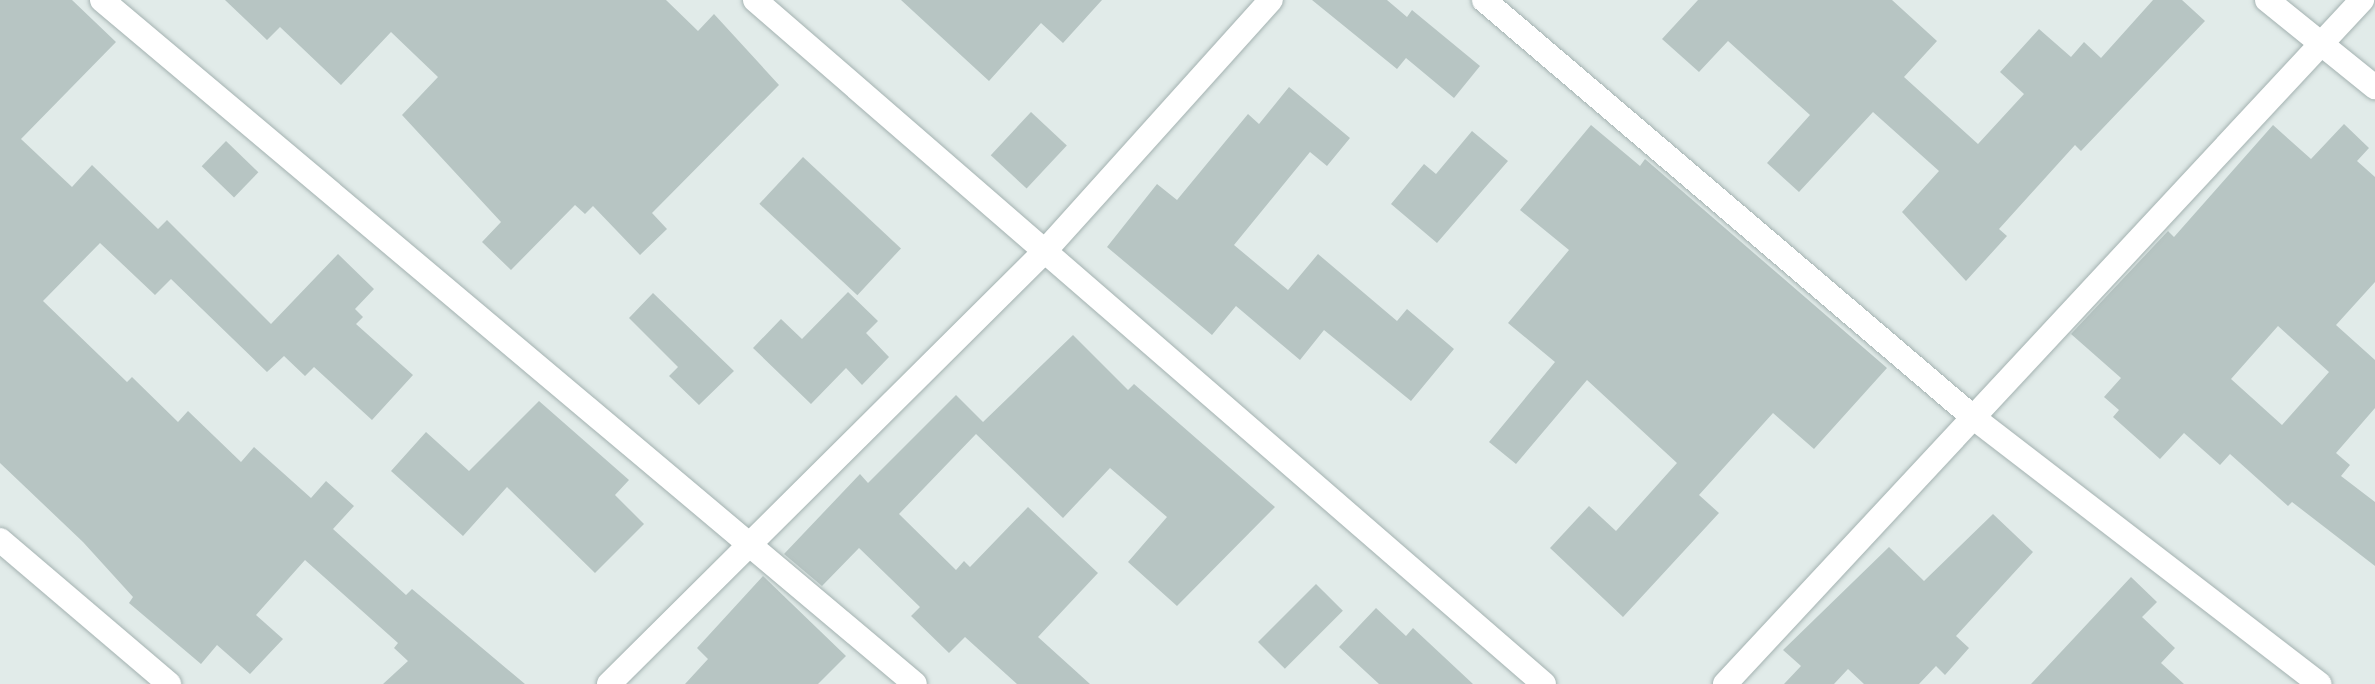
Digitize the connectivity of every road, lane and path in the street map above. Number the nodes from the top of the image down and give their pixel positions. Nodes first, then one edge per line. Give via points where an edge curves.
1 (102, 0) edge
2 (755, 0) edge
3 (1271, 0) edge
4 (1484, 0) edge
5 (2267, 0) edge
6 (2362, 0) edge
7 (2322, 46) junction
8 (2375, 87) edge
9 (1044, 252) junction
10 (1974, 418) junction
11 (0, 540) edge
12 (752, 542) junction
13 (169, 684) edge
14 (609, 684) edge
15 (915, 684) edge
16 (1544, 684) edge
17 (1725, 684) edge
18 (2319, 684) edge

1 - 12 street
2 - 9 street
3 - 9 street
4 - 10 street
5 - 7 street
6 - 7 street
7 - 8 street
7 - 10 street
9 - 12 street
9 - 16 street
10 - 17 street
10 - 18 street
11 - 13 street
12 - 14 street
12 - 15 street

